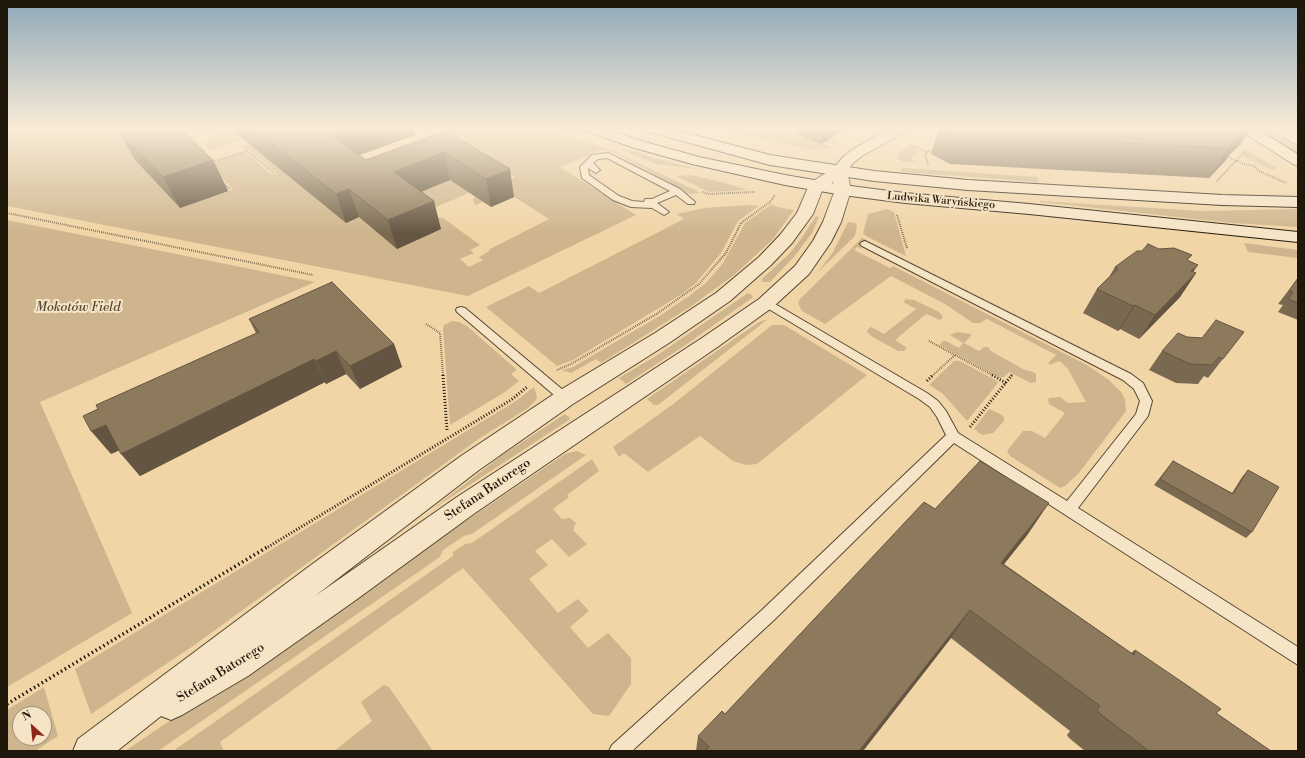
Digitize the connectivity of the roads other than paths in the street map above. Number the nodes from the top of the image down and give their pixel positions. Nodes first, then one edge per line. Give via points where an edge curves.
1 (587, 163) edge
2 (590, 163) edge
3 (624, 163) edge
4 (708, 163) edge
5 (791, 163) edge
6 (846, 163) edge
7 (596, 170) dead end
8 (839, 171) junction
9 (816, 186) junction
10 (843, 190) junction
11 (677, 191) junction
12 (643, 198) dead end
13 (691, 202) dead end
14 (1298, 202) edge
15 (652, 204) junction
16 (664, 212) dead end
17 (1298, 237) edge
18 (865, 244) dead end
19 (741, 282) junction
20 (770, 299) junction
21 (461, 310) dead end
22 (565, 398) junction
23 (592, 421) junction
24 (953, 436) junction
25 (1068, 510) junction
26 (1298, 657) edge
27 (91, 751) edge
28 (618, 751) edge

1 - 15 lane via 584,166 584,176 616,198 631,204
2 - 7 lane
3 - 11 lane
4 - 9 street, Ludwika Waryńskiego
5 - 8 street, Ludwika Waryńskiego
6 - 8 street
8 - 9 street
8 - 10 street
8 - 14 street, Ludwika Waryńskiego via 955,184
9 - 10 street, Ludwika Waryńskiego
9 - 19 street, Stefana Batorego via 805,214 794,229 780,246
10 - 17 street, Ludwika Waryńskiego
10 - 20 street, Stefana Batorego via 822,242 802,270
11 - 13 lane
11 - 15 lane
12 - 15 lane
15 - 16 lane
18 - 25 lane via 1127,377 1139,386 1146,401 1142,416
19 - 20 street
19 - 22 street, Stefana Batorego via 723,297
20 - 23 street, Stefana Batorego
20 - 24 lane via 934,404
21 - 22 lane
22 - 23 street
22 - 27 street, Stefana Batorego via 464,467
23 - 27 street, Stefana Batorego via 466,505 237,665
24 - 25 lane
24 - 28 lane via 768,615
25 - 26 lane

